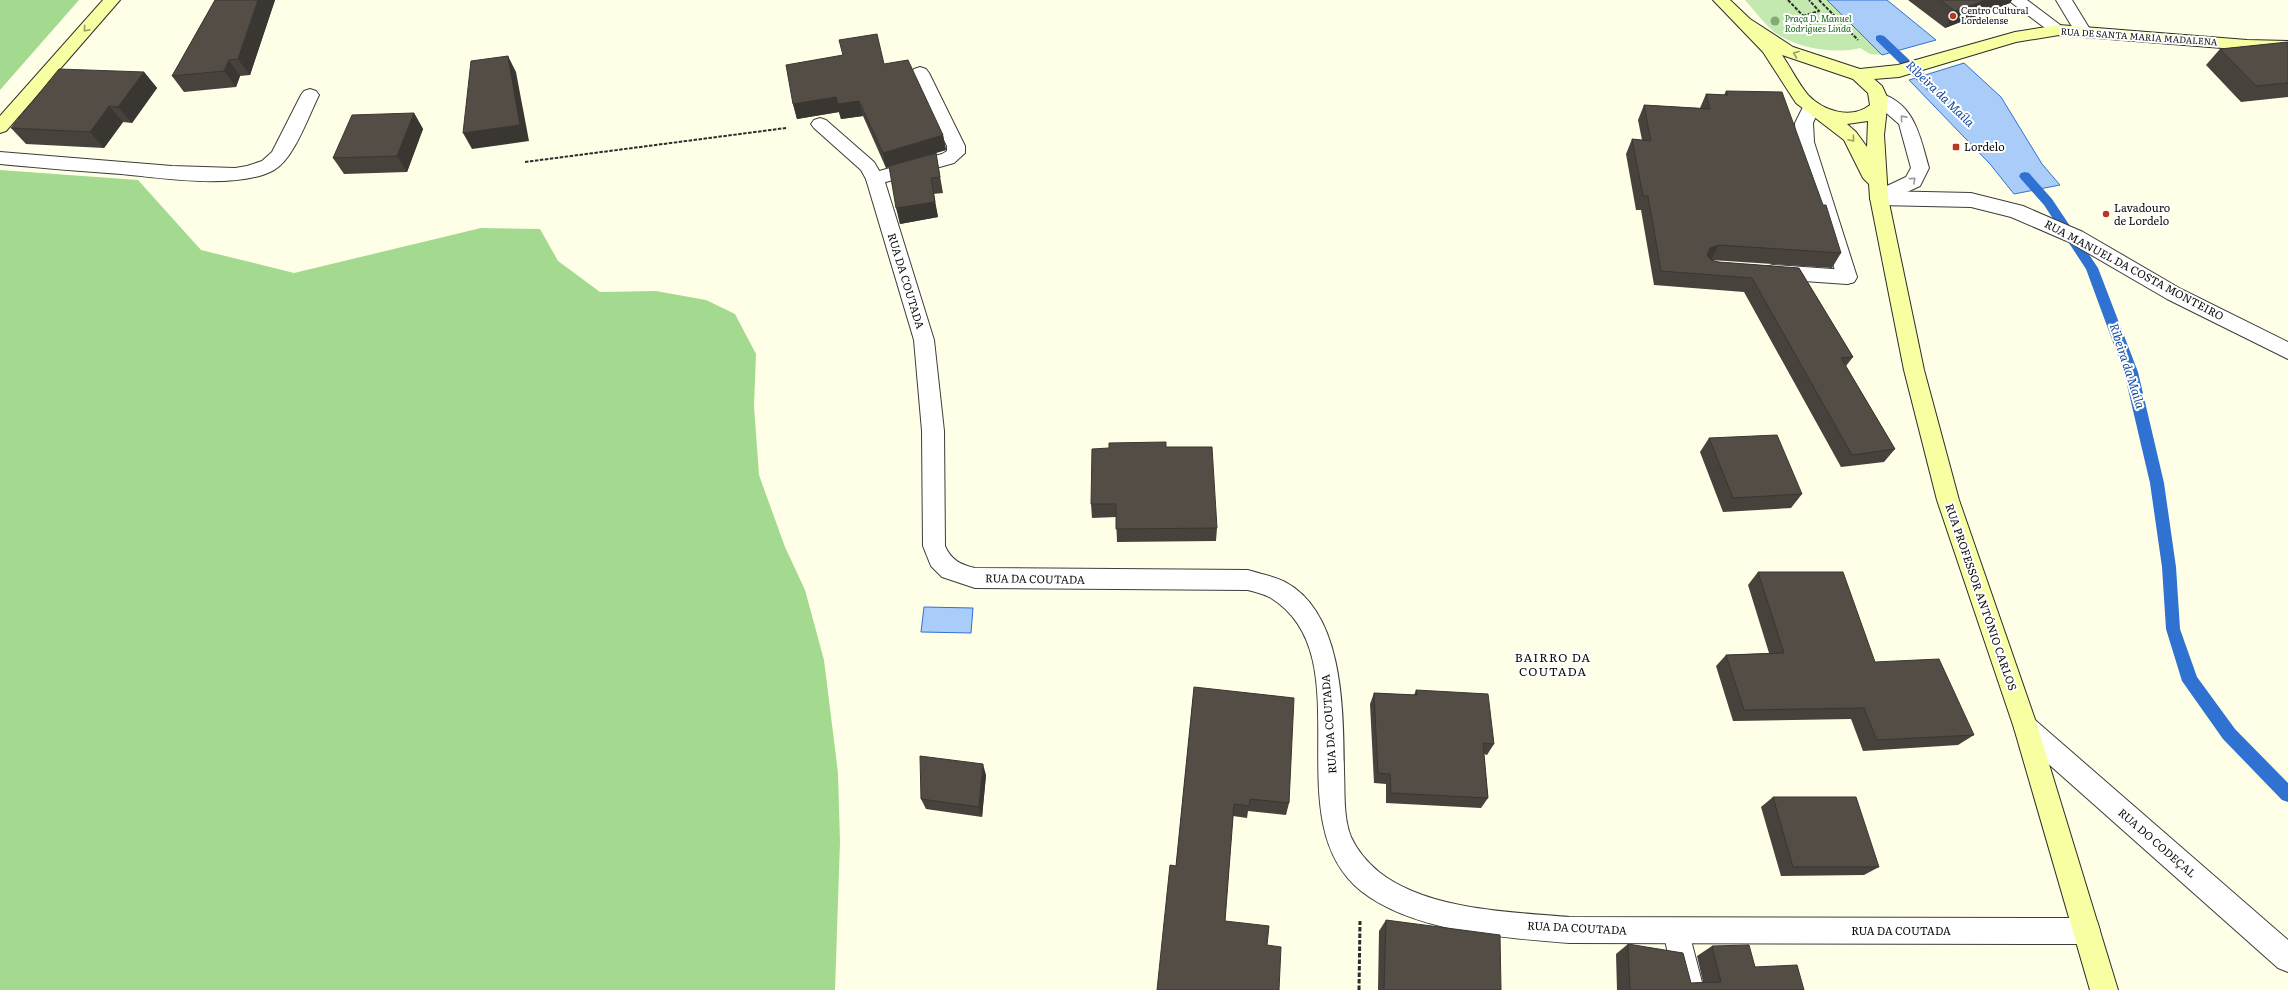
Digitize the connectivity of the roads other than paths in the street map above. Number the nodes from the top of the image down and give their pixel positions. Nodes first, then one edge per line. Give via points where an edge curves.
1 (112, 0) edge
2 (1721, 0) edge
3 (2016, 0) edge
4 (2064, 0) edge
5 (1745, 23) junction
6 (2059, 30) junction
7 (2082, 31) junction
8 (2288, 46) edge
9 (1833, 67) junction
10 (1899, 71) junction
11 (920, 73) dead end
12 (1858, 75) junction
13 (1798, 90) junction
14 (310, 95) dead end
15 (1878, 99) junction
16 (1816, 110) junction
17 (820, 124) road end
18 (0, 127) edge
19 (0, 158) edge
20 (875, 179) junction
21 (1880, 198) junction
22 (1756, 271) edge
23 (2288, 351) edge
24 (2026, 728) junction
25 (1676, 931) junction
26 (2087, 931) junction
27 (2288, 958) edge
28 (1690, 990) edge
29 (2104, 990) edge

1 -> 18 main road
2 - 5 main road
3 - 6 street
4 - 7 street
9 -> 5 main road via 1787,51
5 - 13 main road via 1772,53
6 - 7 main road, RUA DE SANTA MARIA MADALENA
6 - 10 main road, RUA DE SANTA MARIA MADALENA via 2036,32
7 - 8 main road, RUA DE SANTA MARIA MADALENA
9 - 12 main road
9 - 13 main road via 1820,67 1801,75 1797,82
10 - 12 main road
10 - 15 main road
11 - 20 street via 956,146 956,153 948,160
12 - 15 main road
13 - 16 main road
14 - 19 street via 278,156 268,165 249,172 188,173
15 - 16 main road via 1872,114 1862,118 1849,119
15 - 21 main road via 1875,135
21 -> 15 street via 1913,181 1920,168 1907,123 1900,114
16 -> 21 main road via 1843,129 1855,143 1865,160
16 - 22 street via 1804,123 1805,142 1847,277
17 - 20 street, RUA DA COUTADA via 868,166
20 - 25 street, RUA DA COUTADA via 924,340 933,431 932,539 939,559 957,574 975,578 1248,580 1268,584 1288,595 1305,612 1317,637 1329,699 1334,820 1343,849 1372,882 1419,905 1457,916 1497,923 1569,930
21 - 23 street, RUA MANUEL DA COSTA MONTEIRO via 1971,200 2016,211 2076,237 2174,294
21 - 24 main road, RUA PROFESSOR ANTÓNIO CARLOS via 1914,370 1948,500
24 - 26 main road, RUA PROFESSOR ANTÓNIO CARLOS
24 - 27 street, RUA DO CODEÇAL
25 - 26 street, RUA DA COUTADA
25 - 28 street
26 - 29 main road, RUA PROFESSOR ANTÓNIO CARLOS

